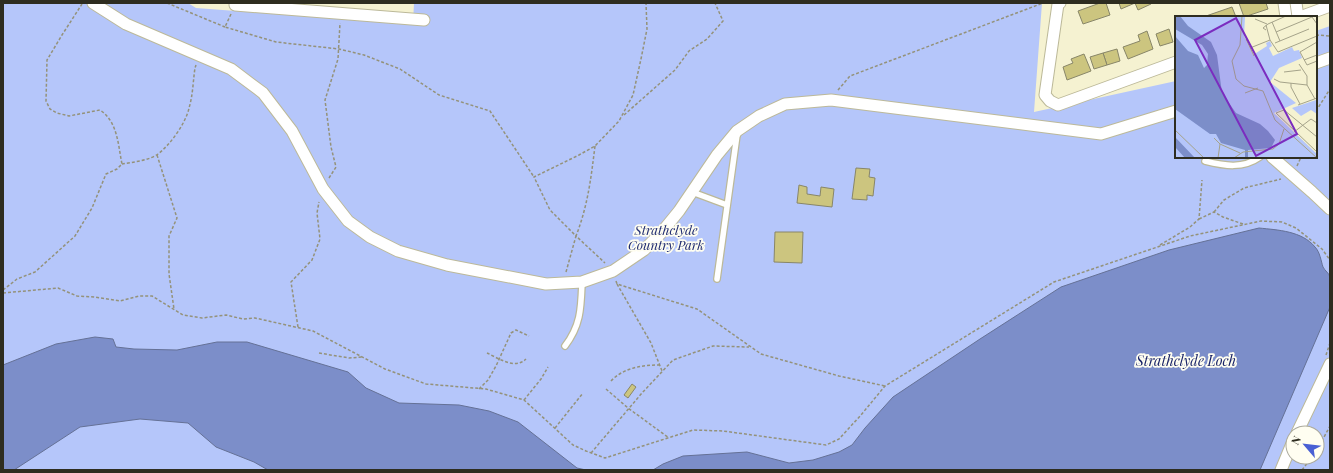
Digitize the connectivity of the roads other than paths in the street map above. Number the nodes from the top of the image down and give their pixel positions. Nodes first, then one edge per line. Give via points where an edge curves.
1 (93, 3) edge
2 (1284, 3) edge
3 (1296, 3) edge
4 (1059, 4) edge
5 (1330, 6) edge
6 (341, 8) edge
7 (241, 9) road end
8 (1286, 16) edge
9 (1299, 16) edge
10 (1302, 16) edge
11 (424, 20) dead end
12 (1330, 58) edge
13 (1175, 62) edge
14 (1317, 63) edge
15 (1175, 111) edge
16 (737, 131) junction
17 (1258, 158) edge
18 (1273, 158) edge
19 (1205, 161) dead end
20 (692, 192) junction
21 (727, 204) junction
22 (1330, 209) edge
23 (717, 279) dead end
24 (582, 282) junction
25 (565, 346) dead end
26 (1330, 364) edge
27 (1301, 425) edge
28 (1285, 460) edge
29 (1281, 470) edge

1 - 24 street via 126,24 231,69 263,92 292,131 323,189 348,221 370,237 398,251 447,265 546,284
2 - 8 street
3 - 9 street
4 - 13 street via 1045,95 1050,101 1058,105
5 - 10 street
6 - 7 street
6 - 11 street
12 - 14 street
15 - 16 street via 1101,134 831,100 785,104 759,116
16 - 20 street
16 - 21 lane
17 - 19 lane via 1247,164 1222,165
18 - 22 street
20 - 21 lane
20 - 24 street via 679,211 644,250 613,271
21 - 23 lane
24 - 25 lane via 577,326
26 - 27 street
28 - 29 street

